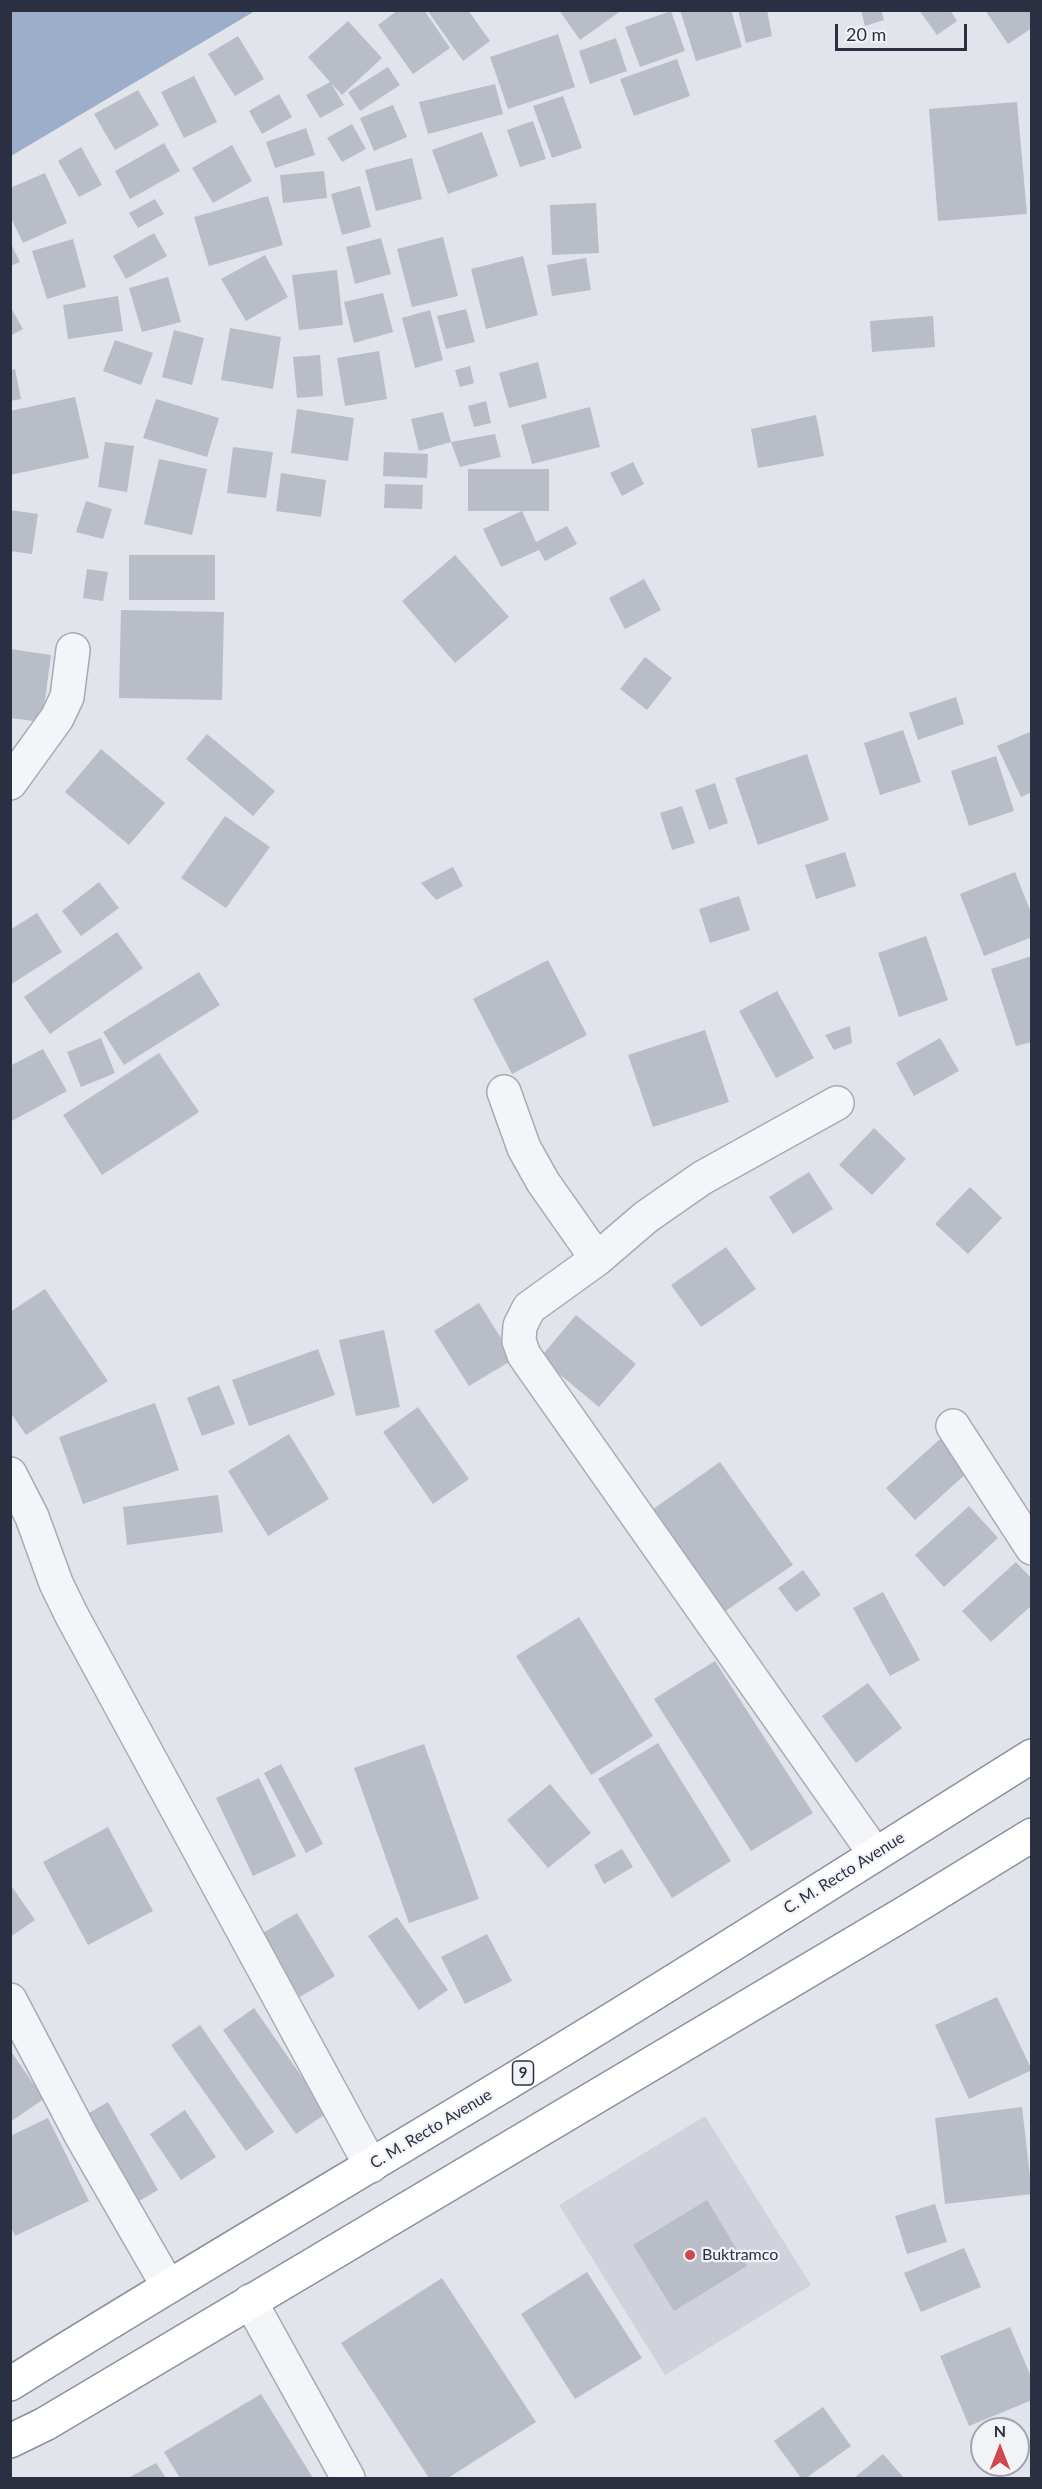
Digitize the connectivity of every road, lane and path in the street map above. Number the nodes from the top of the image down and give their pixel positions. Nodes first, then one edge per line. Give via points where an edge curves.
1 (73, 650) dead end
2 (10, 783) edge
3 (504, 1092) dead end
4 (837, 1103) dead end
5 (597, 1259) junction
6 (954, 1426) dead end
7 (10, 1474) edge
8 (1032, 1548) edge
9 (1032, 1756) edge
10 (1032, 1834) edge
11 (875, 1854) junction
12 (10, 2000) edge
13 (370, 2166) junction
14 (168, 2286) junction
15 (250, 2301) junction
16 (10, 2384) edge
17 (10, 2441) edge
18 (348, 2478) edge

1 - 2 street via 67,697 57,718
3 - 5 street via 533,1165
4 - 5 street via 702,1178 646,1217
5 - 11 street via 529,1308 520,1326 519,1341 524,1355
6 - 8 street
7 - 13 street via 71,1614
9 - 11 highway, C. M. Recto Avenue / 9
10 - 15 highway
11 - 13 highway, C. M. Recto Avenue / 9
12 - 14 street via 81,2135
13 - 14 highway, C. M. Recto Avenue / 9
14 - 16 highway, C. M. Recto Avenue / 9
15 - 17 highway
15 - 18 street

